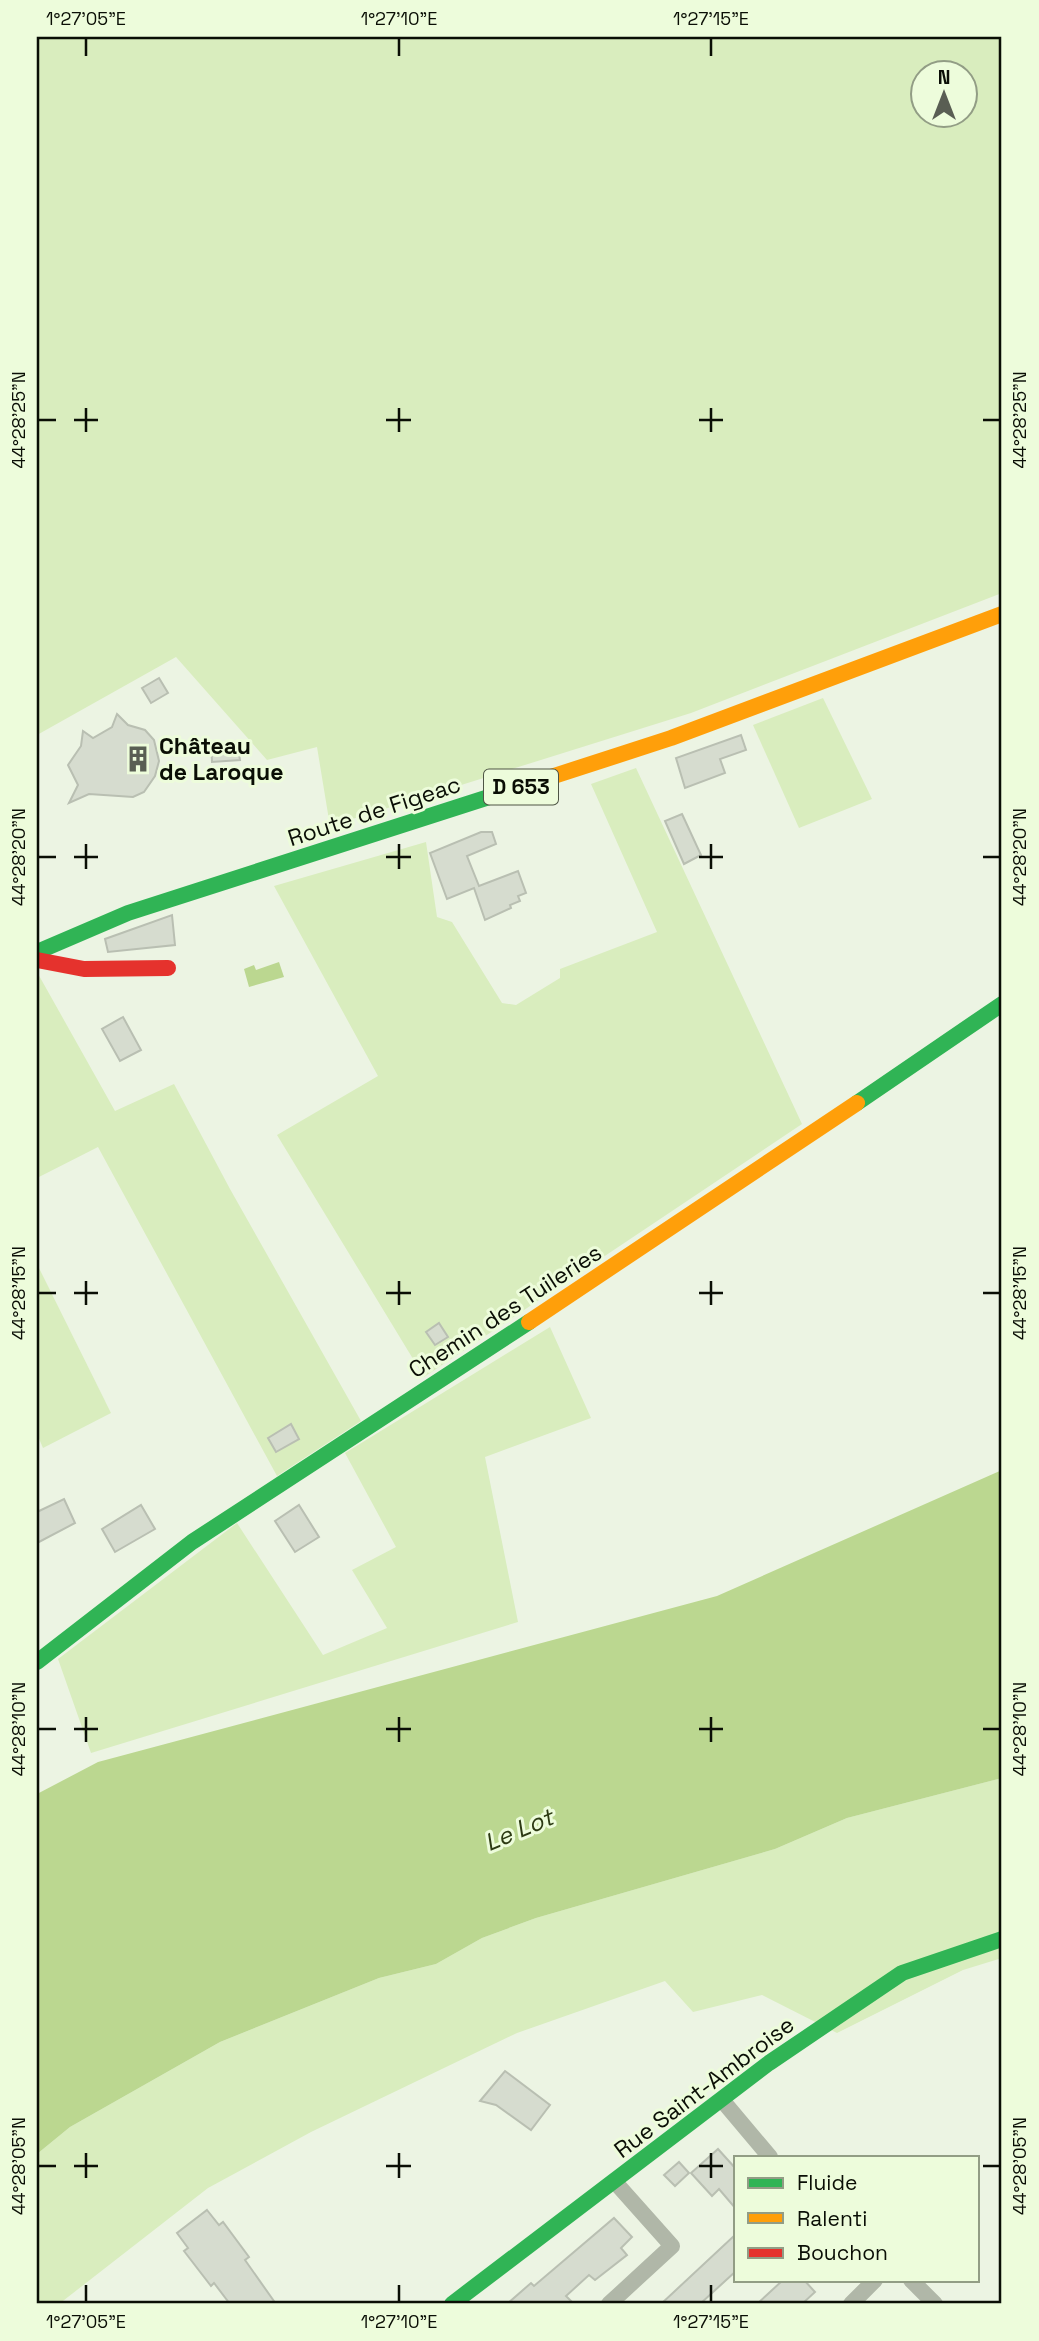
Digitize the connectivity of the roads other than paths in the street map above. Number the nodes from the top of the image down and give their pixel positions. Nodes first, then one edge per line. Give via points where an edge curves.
1 (1002, 614) edge
2 (37, 952) edge
3 (37, 960) edge
4 (168, 968) dead end
5 (1002, 1004) edge
6 (37, 1662) edge
7 (1002, 1939) edge
8 (722, 2100) junction
9 (769, 2156) edge
10 (615, 2182) junction
11 (873, 2282) edge
12 (913, 2282) edge
13 (452, 2304) edge
14 (609, 2304) edge
15 (851, 2304) edge
16 (935, 2304) edge

1 - 2 street, Route de Figeac / D 653 via 671,738 128,913
3 - 4 street via 84,969
5 - 6 street, Chemin des Tuileries via 644,1248 192,1542
7 - 8 street, Rue Saint-Ambroise via 902,1973
8 - 9 street
8 - 10 street, Rue Saint-Ambroise
10 - 13 street, Rue Saint-Ambroise
10 - 14 street via 672,2246
11 - 15 street
12 - 16 street

